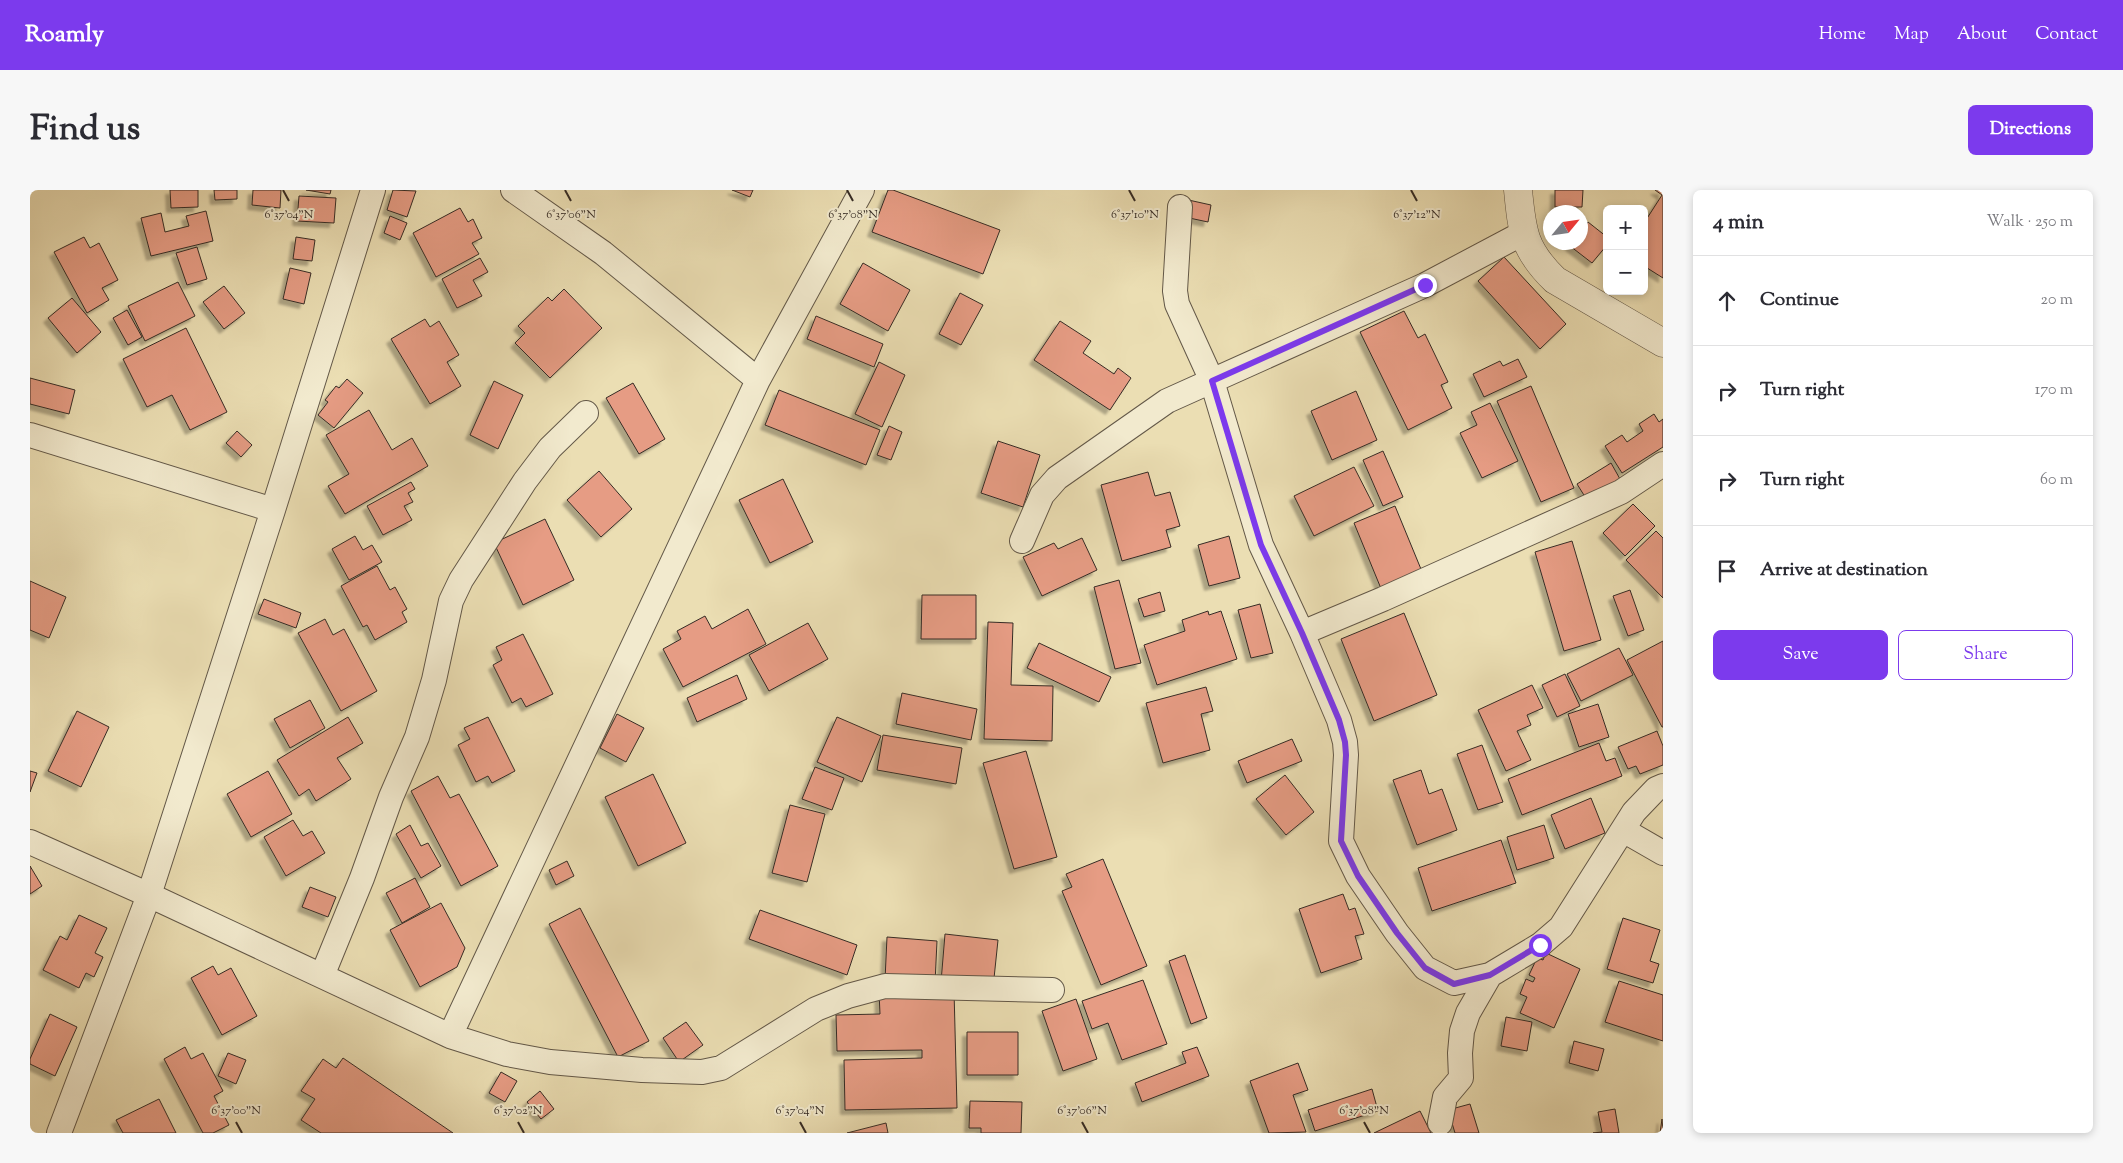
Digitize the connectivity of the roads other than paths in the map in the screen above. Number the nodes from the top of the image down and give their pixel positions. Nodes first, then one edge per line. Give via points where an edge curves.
1 (373, 190) edge
2 (513, 190) edge
3 (862, 190) edge
4 (1518, 190) edge
5 (1180, 207) dead end
6 (1523, 233) junction
7 (1663, 343) edge
8 (758, 380) junction
9 (1212, 381) junction
10 (586, 413) dead end
11 (30, 435) edge
12 (1663, 464) edge
13 (273, 510) junction
14 (1022, 541) dead end
15 (1302, 633) junction
16 (1663, 786) edge
17 (1623, 830) junction
18 (30, 842) edge
19 (1663, 853) edge
20 (149, 895) junction
21 (1490, 975) junction
22 (322, 976) junction
23 (1052, 990) dead end
24 (450, 1036) junction
25 (1440, 1123) dead end
26 (59, 1133) edge

1 - 13 street
2 - 8 street via 602,253
3 - 8 street
4 - 6 street
5 - 9 street via 1177,304
6 - 7 street via 1531,254 1555,280
6 - 9 street via 1425,285
8 - 24 street
9 - 14 street via 1167,401 1057,478 1042,496
9 - 15 street via 1261,545
10 - 22 street via 550,448 525,481 451,601 434,680 417,737
11 - 13 street
12 - 15 street via 1621,492
13 - 20 street
15 - 21 street via 1345,742 1341,841 1358,876 1425,968 1454,984
16 - 17 street via 1648,796
17 - 19 street
17 - 21 street via 1561,927 1540,945
18 - 20 street
20 - 22 street
20 - 26 street
21 - 25 street via 1468,1013 1462,1031 1461,1078 1445,1097
22 - 24 street
23 - 24 street via 885,986 816,1009 721,1068 702,1072 550,1062 507,1054

